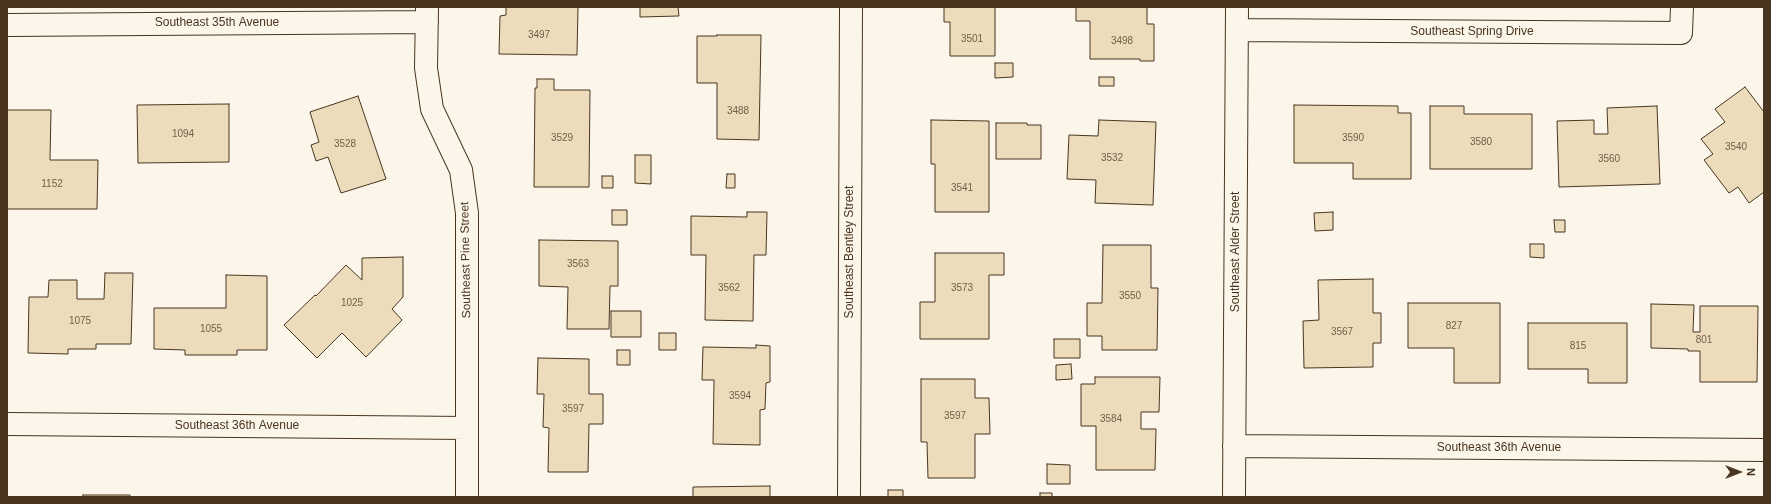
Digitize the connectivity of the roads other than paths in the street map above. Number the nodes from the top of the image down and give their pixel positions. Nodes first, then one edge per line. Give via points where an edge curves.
1 (851, 7) edge
2 (1237, 7) edge
3 (1682, 7) edge
4 (427, 15) edge
5 (7, 25) edge
6 (1237, 30) junction
7 (7, 424) edge
8 (467, 428) junction
9 (1234, 446) junction
10 (1764, 450) edge
11 (466, 497) edge
12 (849, 497) edge
13 (1234, 497) edge

1 - 12 street, Southeast Bentley Street
2 - 6 street, Southeast Alder Street
3 - 6 street, Southeast Spring Drive via 1682,33
4 - 5 street, Southeast 35th Avenue
4 - 8 street, Southeast Pine Street via 426,68 432,109 461,170 467,213
6 - 9 street, Southeast Alder Street
7 - 8 street, Southeast 36th Avenue
8 - 11 street, Southeast Pine Street
9 - 10 street, Southeast 36th Avenue
9 - 13 street, Southeast Alder Street

